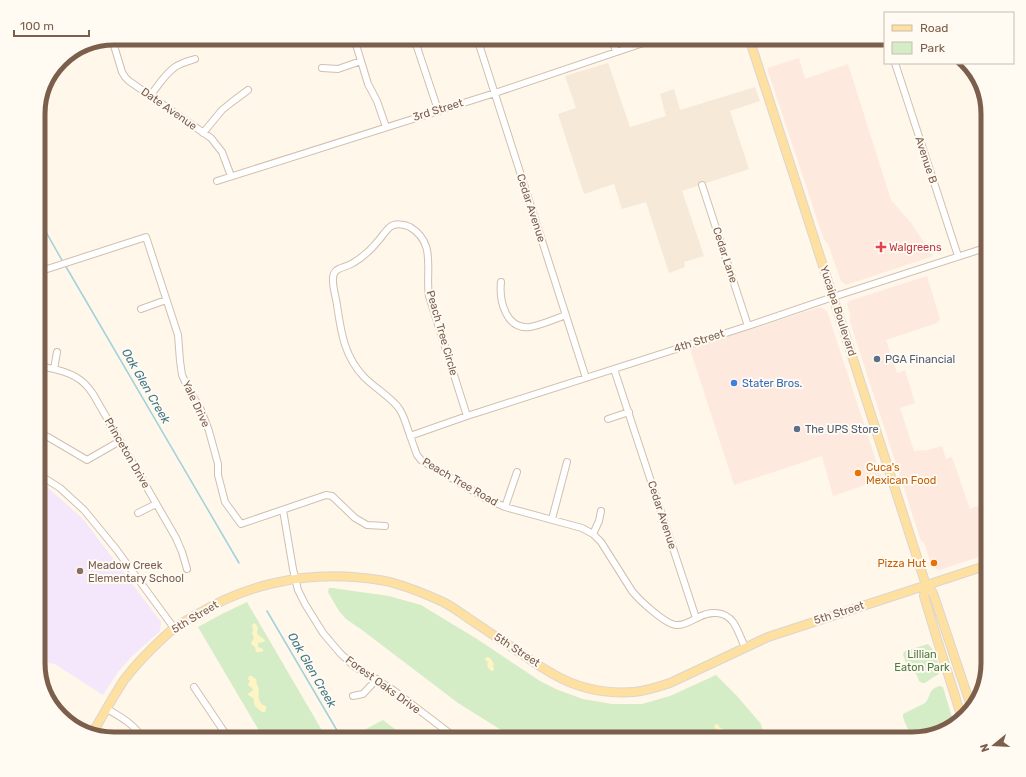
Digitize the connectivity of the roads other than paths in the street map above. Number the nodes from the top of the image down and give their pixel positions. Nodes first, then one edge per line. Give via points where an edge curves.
1 (114, 45) edge
2 (356, 45) edge
3 (416, 45) edge
4 (479, 45) edge
5 (614, 45) edge
6 (637, 45) edge
7 (751, 45) edge
8 (616, 52) junction
9 (195, 59) dead end
10 (361, 61) junction
11 (895, 64) edge
12 (322, 68) dead end
13 (248, 90) dead end
14 (494, 92) junction
15 (150, 96) junction
16 (438, 110) junction
17 (386, 127) junction
18 (204, 133) junction
19 (230, 176) junction
20 (217, 181) dead end
21 (702, 185) dead end
22 (981, 249) edge
23 (958, 256) junction
24 (45, 269) edge
25 (501, 282) dead end
26 (833, 297) junction
27 (166, 300) junction
28 (141, 309) dead end
29 (566, 315) junction
30 (748, 326) junction
31 (57, 352) dead end
32 (45, 367) edge
33 (54, 369) junction
34 (614, 369) junction
35 (586, 378) junction
36 (629, 412) junction
37 (467, 416) junction
38 (608, 419) dead end
39 (45, 436) edge
40 (410, 436) junction
41 (120, 441) junction
42 (567, 462) dead end
43 (517, 472) dead end
44 (45, 478) edge
45 (156, 504) junction
46 (505, 507) junction
47 (283, 510) junction
48 (601, 510) dead end
49 (138, 513) dead end
50 (552, 519) junction
51 (385, 526) dead end
52 (592, 534) junction
53 (981, 567) edge
54 (187, 569) dead end
55 (295, 579) junction
56 (926, 585) junction
57 (696, 618) junction
58 (174, 628) junction
59 (745, 647) junction
60 (377, 679) junction
61 (194, 687) dead end
62 (353, 696) dead end
63 (969, 702) edge
64 (107, 709) junction
65 (960, 712) edge
66 (95, 729) edge
67 (138, 732) edge
68 (223, 732) edge
69 (448, 732) edge

1 - 15 street, Date Avenue via 125,77
2 - 10 street
3 - 16 street
4 - 14 street, Cedar Avenue
5 - 8 street
6 - 8 street, 3rd Street
7 - 26 main road, Yucaipa Boulevard
8 - 14 street, 3rd Street
9 - 15 street via 176,67 163,78
10 - 12 street via 338,69
10 - 17 street
11 - 23 street, Avenue B
13 - 18 street via 222,110
14 - 16 street, 3rd Street
14 - 29 street, Cedar Avenue
15 - 18 street, Date Avenue
16 - 17 street, 3rd Street
17 - 19 street, 3rd Street
18 - 19 street, Date Avenue via 222,152
19 - 20 street, 3rd Street
21 - 30 street, Cedar Lane
22 - 23 street, 4th Street
23 - 26 street, 4th Street
24 - 27 street, Yale Drive via 146,237
25 - 29 street via 503,304 508,317 515,324 530,327
26 - 30 street, 4th Street
26 - 56 main road, Yucaipa Boulevard
27 - 28 street
27 - 47 street, Yale Drive via 178,335 182,375 209,431 225,502 241,524
29 - 35 street, Cedar Avenue
30 - 34 street, 4th Street
31 - 33 street
32 - 33 street, Princeton Drive
33 - 41 street, Princeton Drive via 73,375 85,384
34 - 35 street, 4th Street
34 - 36 street, Cedar Avenue
35 - 37 street, 4th Street
36 - 38 street
36 - 57 street, Cedar Avenue
37 - 40 street, 4th Street
37 - 40 street, Peach Tree Circle via 429,296 427,248 420,236 409,226 395,224 364,256 334,272 333,280 341,333 347,353 360,372 398,408 404,416
39 - 41 street via 87,460
40 - 46 street, Peach Tree Road via 421,460 484,498
41 - 45 street, Princeton Drive
42 - 50 street
43 - 46 street
44 - 58 street via 60,488 84,510
45 - 49 street
45 - 54 street, Princeton Drive via 182,552
46 - 50 street, Peach Tree Road
47 - 51 street, Yale Drive via 326,495 332,496 367,526
47 - 55 street, Forest Oaks Drive
48 - 52 street
50 - 52 street, Peach Tree Road via 582,528
52 - 57 street, Peach Tree Road via 601,542 637,597 665,621 676,625
53 - 56 main road, 5th Street
55 - 58 main road, 5th Street via 278,581 223,600
55 - 59 main road, 5th Street via 319,576 366,578 390,582 416,591 444,603 552,674 590,689 634,692 656,688 687,676
55 - 60 street, Forest Oaks Drive via 301,598 322,633 354,666
56 - 59 main road, 5th Street via 791,629
56 - 63 main road, Yucaipa Boulevard via 933,593
56 - 65 main road, Yucaipa Boulevard via 924,596
57 - 59 street, Peach Tree Road via 713,613 728,617 736,627
58 - 64 main road, 5th Street via 140,660 124,680
60 - 62 street via 363,694
60 - 69 street, Forest Oaks Drive
61 - 68 street
64 - 66 main road, 5th Street
64 - 67 street via 129,722

